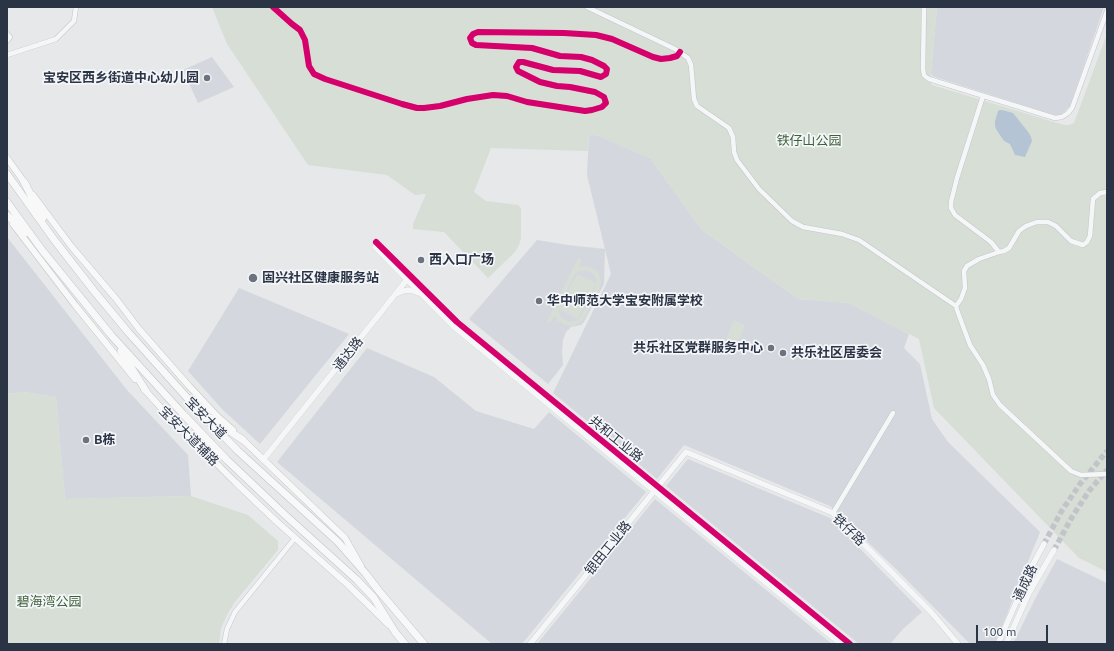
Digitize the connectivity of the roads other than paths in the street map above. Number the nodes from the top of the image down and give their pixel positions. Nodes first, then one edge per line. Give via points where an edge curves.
1 (76, 7) edge
2 (273, 7) edge
3 (587, 7) edge
4 (924, 7) edge
5 (1107, 11) edge
6 (7, 34) edge
7 (7, 41) edge
8 (678, 54) junction
9 (7, 55) edge
10 (983, 96) junction
11 (7, 158) edge
12 (7, 174) edge
13 (24, 182) junction
14 (1107, 192) edge
15 (7, 202) edge
16 (7, 216) edge
17 (55, 241) junction
18 (375, 245) dead end
19 (42, 250) junction
20 (999, 252) junction
21 (408, 278) junction
22 (426, 299) junction
23 (390, 300) junction
24 (956, 306) junction
25 (111, 335) junction
26 (146, 391) junction
27 (198, 410) junction
28 (893, 414) dead end
29 (243, 440) junction
30 (686, 452) joint
31 (263, 460) junction
32 (1107, 474) edge
33 (656, 489) junction
34 (833, 513) junction
35 (295, 538) junction
36 (1044, 544) tunnel mouth
37 (1054, 550) tunnel mouth
38 (366, 574) junction
39 (395, 632) junction
40 (224, 644) edge
41 (405, 644) edge
42 (424, 644) edge
43 (530, 644) edge
44 (841, 644) edge
45 (850, 644) edge
46 (958, 644) edge
47 (998, 644) edge
48 (1006, 644) edge

1 - 9 street via 74,21 56,39
2 - 8 street via 300,30 305,40 308,66 314,74 417,108 493,95 585,111 602,107 606,103 604,97 590,91 540,82 518,71 516,67 519,62 523,62 553,70 580,71 601,77 606,74 607,69 604,66 581,57 560,56 532,48 476,45 470,38 478,32 596,35 661,59
3 - 8 street via 675,48
4 - 10 street via 924,75 929,79
5 - 10 street via 1068,113 1055,118
6 - 7 street via 10,37
8 - 24 street via 688,58 691,65 697,106 729,128 737,160 758,189 792,221 803,227 842,234 858,240
10 - 20 street via 957,178 951,208 955,215 991,242
11 - 13 main road
12 - 17 main road, 宝安大道
13 - 17 main road
13 - 29 main road via 71,246 139,329 212,411
14 - 20 street via 1100,193 1093,199 1090,236 1083,245 1071,241 1056,226 1048,222 1037,222 1019,231 1009,248
15 - 19 main road, 宝安大道
16 - 19 main road
16 - 26 main road, 宝安大道辅路 via 75,305
17 - 27 main road, 宝安大道 via 123,326
18 - 21 street, 共和工业路
19 - 25 main road, 宝安大道
20 - 24 street via 979,258 967,266 964,271 965,288
21 - 22 street, 共和工业路
21 - 23 street, 通达路
21 - 33 street, 共和工业路
22 - 23 street via 408,290 398,293
22 - 33 street, 共和工业路 via 453,326
23 - 31 street, 通达路
24 - 32 street via 970,345 983,365 993,395 1000,405 1071,471 1080,474
25 - 26 main road
25 - 39 main road, 宝安大道 via 227,460 357,580 374,598
26 - 35 main road, 宝安大道辅路 via 235,482
27 - 29 main road
27 - 38 main road, 宝安大道 via 238,451 338,542
28 - 34 street
29 - 31 main road
30 - 33 street, 银田工业路
30 - 34 street, 铁仔路
31 - 38 main road via 345,538
33 - 43 street, 银田工业路
33 - 44 street, 共和工业路
33 - 45 street, 共和工业路
34 - 46 street, 铁仔路 via 931,612
35 - 39 main road, 宝安大道辅路 via 348,585
35 - 40 street via 235,612 227,629
36 - 47 street, 通成路
37 - 48 street, 通成路 via 1029,593
38 - 42 main road, 宝安大道
39 - 41 main road, 宝安大道

